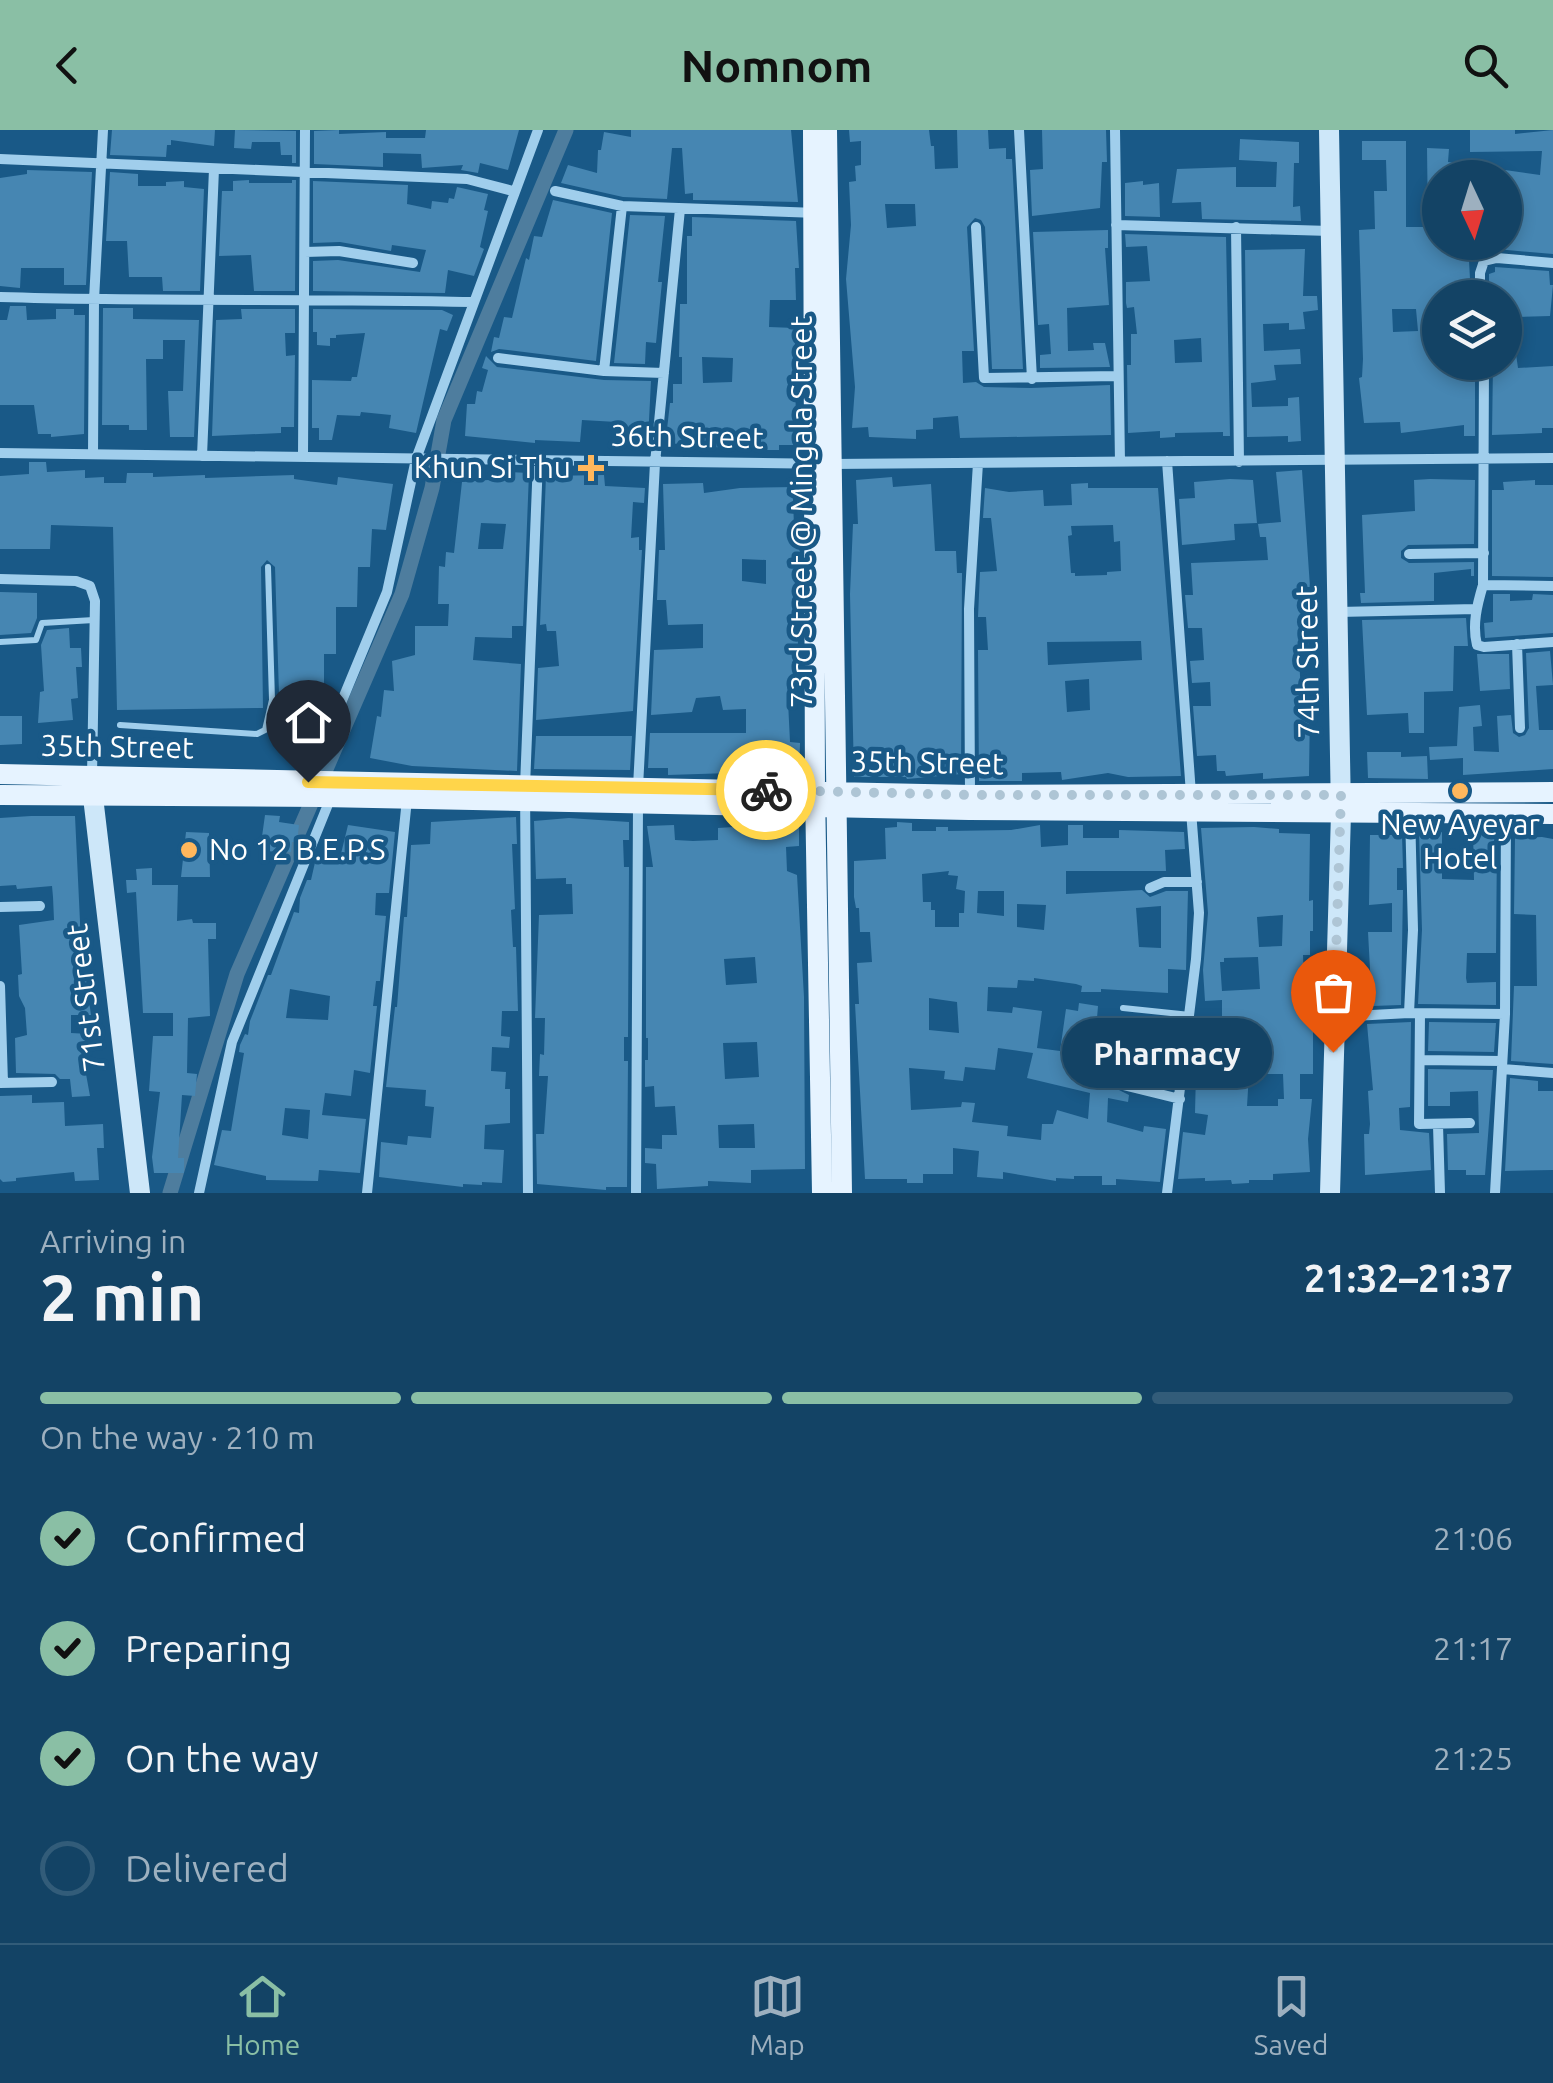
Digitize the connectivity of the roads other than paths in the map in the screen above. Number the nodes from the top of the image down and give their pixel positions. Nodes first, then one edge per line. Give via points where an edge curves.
1 (103, 130) edge
2 (305, 130) edge
3 (538, 130) edge
4 (813, 130) edge
5 (827, 130) edge
6 (1019, 130) edge
7 (1115, 130) edge
8 (1329, 130) edge
9 (0, 159) edge
10 (101, 164) junction
11 (214, 169) junction
12 (305, 175) junction
13 (513, 190) junction
14 (554, 191) dead end
15 (622, 206) junction
16 (680, 209) junction
17 (822, 213) junction
18 (1116, 225) junction
19 (976, 227) dead end
20 (1236, 227) junction
21 (1330, 231) junction
22 (305, 252) junction
23 (1553, 263) edge
24 (412, 264) dead end
25 (1480, 280) edge
26 (0, 297) edge
27 (304, 298) junction
28 (94, 300) junction
29 (209, 302) junction
30 (472, 302) junction
31 (498, 358) dead end
32 (604, 371) junction
33 (664, 373) junction
34 (1118, 376) junction
35 (1032, 378) junction
36 (1484, 380) edge
37 (0, 453) edge
38 (93, 454) junction
39 (202, 456) junction
40 (303, 457) junction
41 (1553, 458) edge
42 (416, 459) junction
43 (1486, 459) junction
44 (538, 460) junction
45 (1334, 460) junction
46 (1168, 461) junction
47 (1120, 462) junction
48 (1239, 462) junction
49 (655, 463) junction
50 (978, 463) junction
51 (822, 464) junction
52 (1484, 553) junction
53 (1409, 554) dead end
54 (268, 567) dead end
55 (0, 580) edge
56 (1483, 586) junction
57 (1553, 586) edge
58 (1476, 609) junction
59 (1337, 612) junction
60 (94, 620) junction
61 (0, 642) edge
62 (1553, 642) edge
63 (1517, 644) junction
64 (272, 700) junction
65 (333, 722) junction
66 (120, 726) dead end
67 (1520, 728) dead end
68 (0, 774) edge
69 (92, 786) junction
70 (318, 790) junction
71 (1551, 792) edge
72 (525, 794) junction
73 (638, 794) junction
74 (0, 796) edge
75 (407, 800) junction
76 (825, 800) junction
77 (969, 802) junction
78 (1191, 802) junction
79 (1341, 804) junction
80 (1410, 812) junction
81 (1506, 814) junction
82 (1550, 814) edge
83 (1197, 882) junction
84 (1150, 888) dead end
85 (40, 906) dead end
86 (0, 907) edge
87 (0, 986) edge
88 (1123, 1008) dead end
89 (1414, 1014) junction
90 (1505, 1014) junction
91 (1191, 1015) junction
92 (1334, 1017) junction
93 (1422, 1060) junction
94 (1502, 1065) junction
95 (1553, 1073) edge
96 (52, 1082) dead end
97 (2, 1084) edge
98 (1123, 1085) dead end
99 (1180, 1099) junction
100 (1470, 1124) dead end
101 (1438, 1125) junction
102 (140, 1193) edge
103 (200, 1193) edge
104 (366, 1193) edge
105 (528, 1193) edge
106 (636, 1193) edge
107 (822, 1193) edge
108 (842, 1193) edge
109 (1167, 1193) edge
110 (1330, 1193) edge
111 (1440, 1193) edge
112 (1495, 1193) edge

1 - 10 street
2 - 12 street
3 - 13 street
4 - 17 main road, 73rd Street @ Mingala Street
5 - 17 main road, 73rd Street @ Mingala Street
6 - 35 street
7 - 18 street
8 - 21 street, 74th Street
9 - 10 street
10 - 11 street
10 - 28 street
11 - 12 street
11 - 29 street
12 - 13 street via 466,180
12 - 22 street
13 - 30 street
14 - 15 street
15 - 16 street
15 - 32 street
16 - 17 street
16 - 33 street
17 - 51 main road, 73rd Street @ Mingala Street
18 - 20 street
18 - 34 street
19 - 35 street via 982,374 988,380
20 - 21 street
20 - 48 street
21 - 45 street, 74th Street
22 - 24 street
22 - 27 street
23 - 25 street via 1484,261
26 - 28 street
27 - 29 street
27 - 30 street
27 - 40 street
28 - 29 street
28 - 38 street
29 - 39 street
30 - 42 street
31 - 32 street
32 - 33 street
33 - 49 street
34 - 35 street
34 - 47 street
36 - 43 street
37 - 38 street, 36th Street
38 - 39 street, 36th Street
39 - 40 street, 36th Street
40 - 42 street, 36th Street
41 - 43 street, 36th Street
42 - 44 street, 36th Street
42 - 65 street via 388,592
43 - 45 street, 36th Street
43 - 52 street
44 - 49 street, 36th Street
44 - 72 street
45 - 48 street, 36th Street
45 - 59 street, 74th Street
46 - 47 street, 36th Street
46 - 48 street, 36th Street
46 - 78 street
47 - 50 street, 36th Street
49 - 51 street, 36th Street
49 - 73 street
50 - 51 street, 36th Street
50 - 77 street
51 - 76 main road, 73rd Street @ Mingala Street
52 - 53 street
52 - 56 street
54 - 64 lane
55 - 60 street via 90,586
56 - 57 street
56 - 58 street
58 - 59 street
58 - 63 street via 1477,645
59 - 79 street, 74th Street
60 - 61 lane via 42,623 36,640
60 - 69 street
62 - 63 street
63 - 67 street
64 - 65 lane
64 - 66 lane via 265,730 257,734
65 - 70 street
68 - 69 main road, 35th Street
69 - 70 main road, 35th Street
69 - 74 main road, 35th Street
69 - 102 street, 71st Street
70 - 72 main road, 35th Street
70 - 75 main road, 35th Street
70 - 103 street via 232,1042
71 - 79 main road, 35th Street
71 - 82 main road
72 - 73 main road, 35th Street
72 - 75 main road, 35th Street
72 - 105 street
73 - 76 main road, 35th Street
73 - 106 street
75 - 104 street
76 - 77 main road, 35th Street
76 - 107 main road, 73rd Street @ Mingala Street
76 - 108 main road, 73rd Street @ Mingala Street
77 - 78 main road, 35th Street
78 - 79 main road, 35th Street
78 - 83 street
79 - 80 main road, 35th Street
79 - 92 street, 74th Street
80 - 81 main road, 35th Street
80 - 89 street
81 - 82 main road, 35th Street
81 - 90 street
83 - 84 street
83 - 91 street
85 - 86 street
87 - 97 street
88 - 91 lane
89 - 90 street
89 - 92 street
89 - 93 street
90 - 94 street
91 - 99 street
92 - 110 street, 74th Street
93 - 94 street
93 - 101 street via 1417,1116 1420,1124
94 - 95 street
94 - 112 street
96 - 97 street
98 - 99 street
99 - 109 street
100 - 101 street
101 - 111 street

